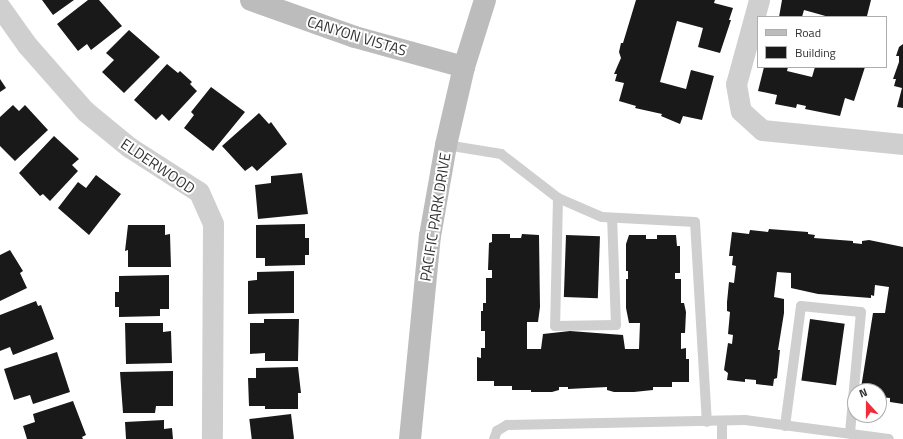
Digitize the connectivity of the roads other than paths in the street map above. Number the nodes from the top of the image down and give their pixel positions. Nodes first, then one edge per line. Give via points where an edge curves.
1 (251, 0) edge
2 (485, 0) edge
3 (759, 0) edge
4 (0, 7) edge
5 (464, 67) junction
6 (903, 144) edge
7 (446, 145) junction
8 (558, 198) junction
9 (612, 218) junction
10 (722, 421) junction
11 (707, 422) junction
12 (785, 426) junction
13 (850, 434) junction
14 (834, 436) edge
15 (212, 439) edge
16 (410, 439) edge
17 (494, 439) edge
18 (722, 439) edge
19 (889, 439) edge

1 - 5 main road, CANYON VISTAS via 355,37
2 - 5 main road, PACIFIC PARK DRIVE
3 - 6 street via 736,84 741,111 762,130
4 - 15 street, ELDERWOOD via 27,45 85,111 129,147 199,192 213,224
5 - 7 main road, PACIFIC PARK DRIVE
7 - 8 lane via 501,154
7 - 16 main road, PACIFIC PARK DRIVE via 430,236
8 - 9 lane via 602,217
8 - 9 lane via 555,326 616,325
9 - 11 lane via 695,222
10 - 11 lane
10 - 12 lane via 745,420
10 - 18 lane
11 - 17 lane via 507,425 496,431
12 - 13 lane via 801,306 861,312
12 - 14 lane
13 - 14 lane
13 - 19 lane

